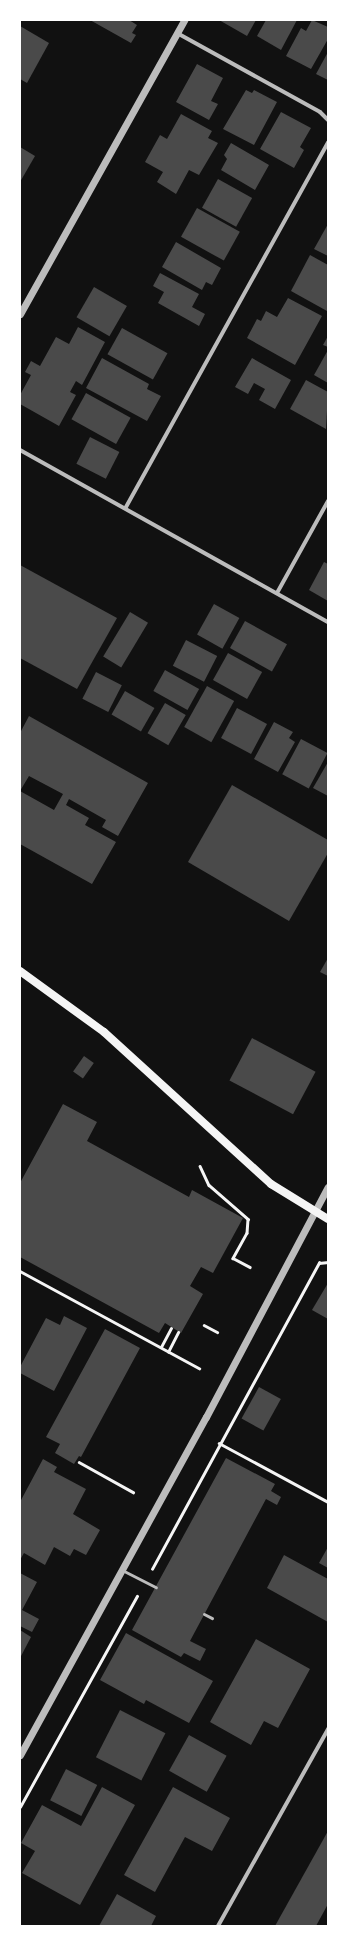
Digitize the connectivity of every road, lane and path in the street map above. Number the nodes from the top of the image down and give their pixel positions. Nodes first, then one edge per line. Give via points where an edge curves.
1 (184, 20) edge
2 (177, 33) junction
3 (328, 120) edge
4 (328, 142) edge
5 (20, 314) edge
6 (20, 450) edge
7 (328, 501) edge
8 (126, 508) junction
9 (277, 593) junction
10 (328, 622) edge
11 (20, 970) edge
12 (200, 1166) dead end
13 (328, 1187) edge
14 (315, 1211) junction
15 (328, 1219) edge
16 (328, 1262) edge
17 (250, 1267) dead end
18 (20, 1271) edge
19 (204, 1325) dead end
20 (171, 1328) dead end
21 (178, 1332) dead end
22 (217, 1332) dead end
23 (160, 1347) junction
24 (168, 1352) junction
25 (199, 1368) dead end
26 (219, 1443) junction
27 (79, 1462) dead end
28 (133, 1492) dead end
29 (328, 1502) edge
30 (122, 1570) junction
31 (145, 1581) junction
32 (156, 1587) dead end
33 (204, 1614) dead end
34 (212, 1618) dead end
35 (328, 1729) edge
36 (20, 1754) edge
37 (20, 1807) edge
38 (218, 1926) edge

1 - 2 street
2 - 3 street via 320,112
2 - 5 street
4 - 8 street
6 - 8 street
7 - 9 street
8 - 9 street
9 - 10 street
11 - 14 main road via 104,1032 271,1184
12 - 17 path via 209,1185 248,1219 247,1233 234,1258
13 - 14 street
14 - 15 main road
14 - 30 street
16 - 26 path via 319,1263
18 - 23 path
19 - 22 path
20 - 23 path
21 - 24 path
23 - 24 path
24 - 25 path
26 - 29 path
26 - 31 path
27 - 28 path
30 - 31 lane
30 - 36 street
31 - 32 lane
31 - 37 path
33 - 34 lane
35 - 38 street

